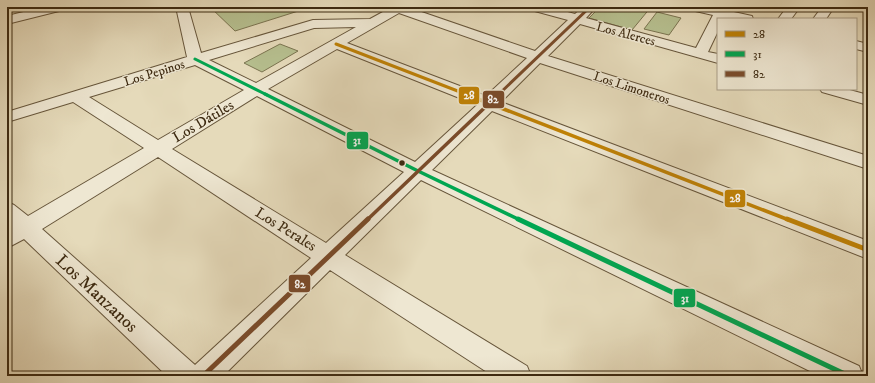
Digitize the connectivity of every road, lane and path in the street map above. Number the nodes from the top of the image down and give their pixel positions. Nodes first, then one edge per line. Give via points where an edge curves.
1 (59, 7) edge
2 (182, 7) edge
3 (535, 7) edge
4 (695, 7) edge
5 (794, 7) edge
6 (828, 7) edge
7 (399, 8) edge
8 (583, 13) edge
9 (720, 13) junction
10 (718, 18) edge
11 (742, 18) edge
12 (785, 18) edge
13 (820, 18) edge
14 (717, 19) edge
15 (7, 20) edge
16 (372, 23) junction
17 (336, 44) junction
18 (857, 45) edge
19 (868, 48) edge
20 (700, 54) junction
21 (537, 57) junction
22 (195, 59) junction
23 (717, 59) edge
24 (256, 90) junction
25 (832, 90) edge
26 (75, 96) junction
27 (868, 100) edge
28 (489, 103) junction
29 (7, 117) edge
30 (158, 148) junction
31 (868, 163) edge
32 (418, 171) junction
33 (7, 210) edge
34 (16, 233) edge
35 (868, 250) edge
36 (329, 256) junction
37 (187, 376) edge
38 (203, 376) edge
39 (517, 376) edge
40 (849, 376) edge

1 - 15 street
2 - 22 street
3 - 8 street, Los Alerces
4 - 9 street
5 - 12 street
6 - 13 street
7 - 16 street, Los Dátiles
7 - 21 street, Los Limoneros
8 - 20 street, Los Alerces
8 - 21 street
9 - 10 street
9 - 11 street
14 - 20 street
16 - 17 street, Los Dátiles
16 - 22 street, Los Pepinos via 313,24
17 - 24 street, Los Dátiles
17 - 28 street
18 - 19 street
20 - 23 street, Los Alerces
21 - 28 street
21 - 31 street, Los Limoneros
22 - 24 street
22 - 26 street, Los Pepinos
24 - 30 street, Los Dátiles
24 - 32 street
25 - 27 street
26 - 29 street, Los Pepinos
26 - 30 street, Los Perales
28 - 32 street
28 - 35 street
30 - 34 street, Los Dátiles
30 - 36 street, Los Perales
32 - 36 street
32 - 40 street
33 - 34 street, Los Manzanos
34 - 37 street, Los Manzanos
36 - 38 street
36 - 39 street, Los Perales

